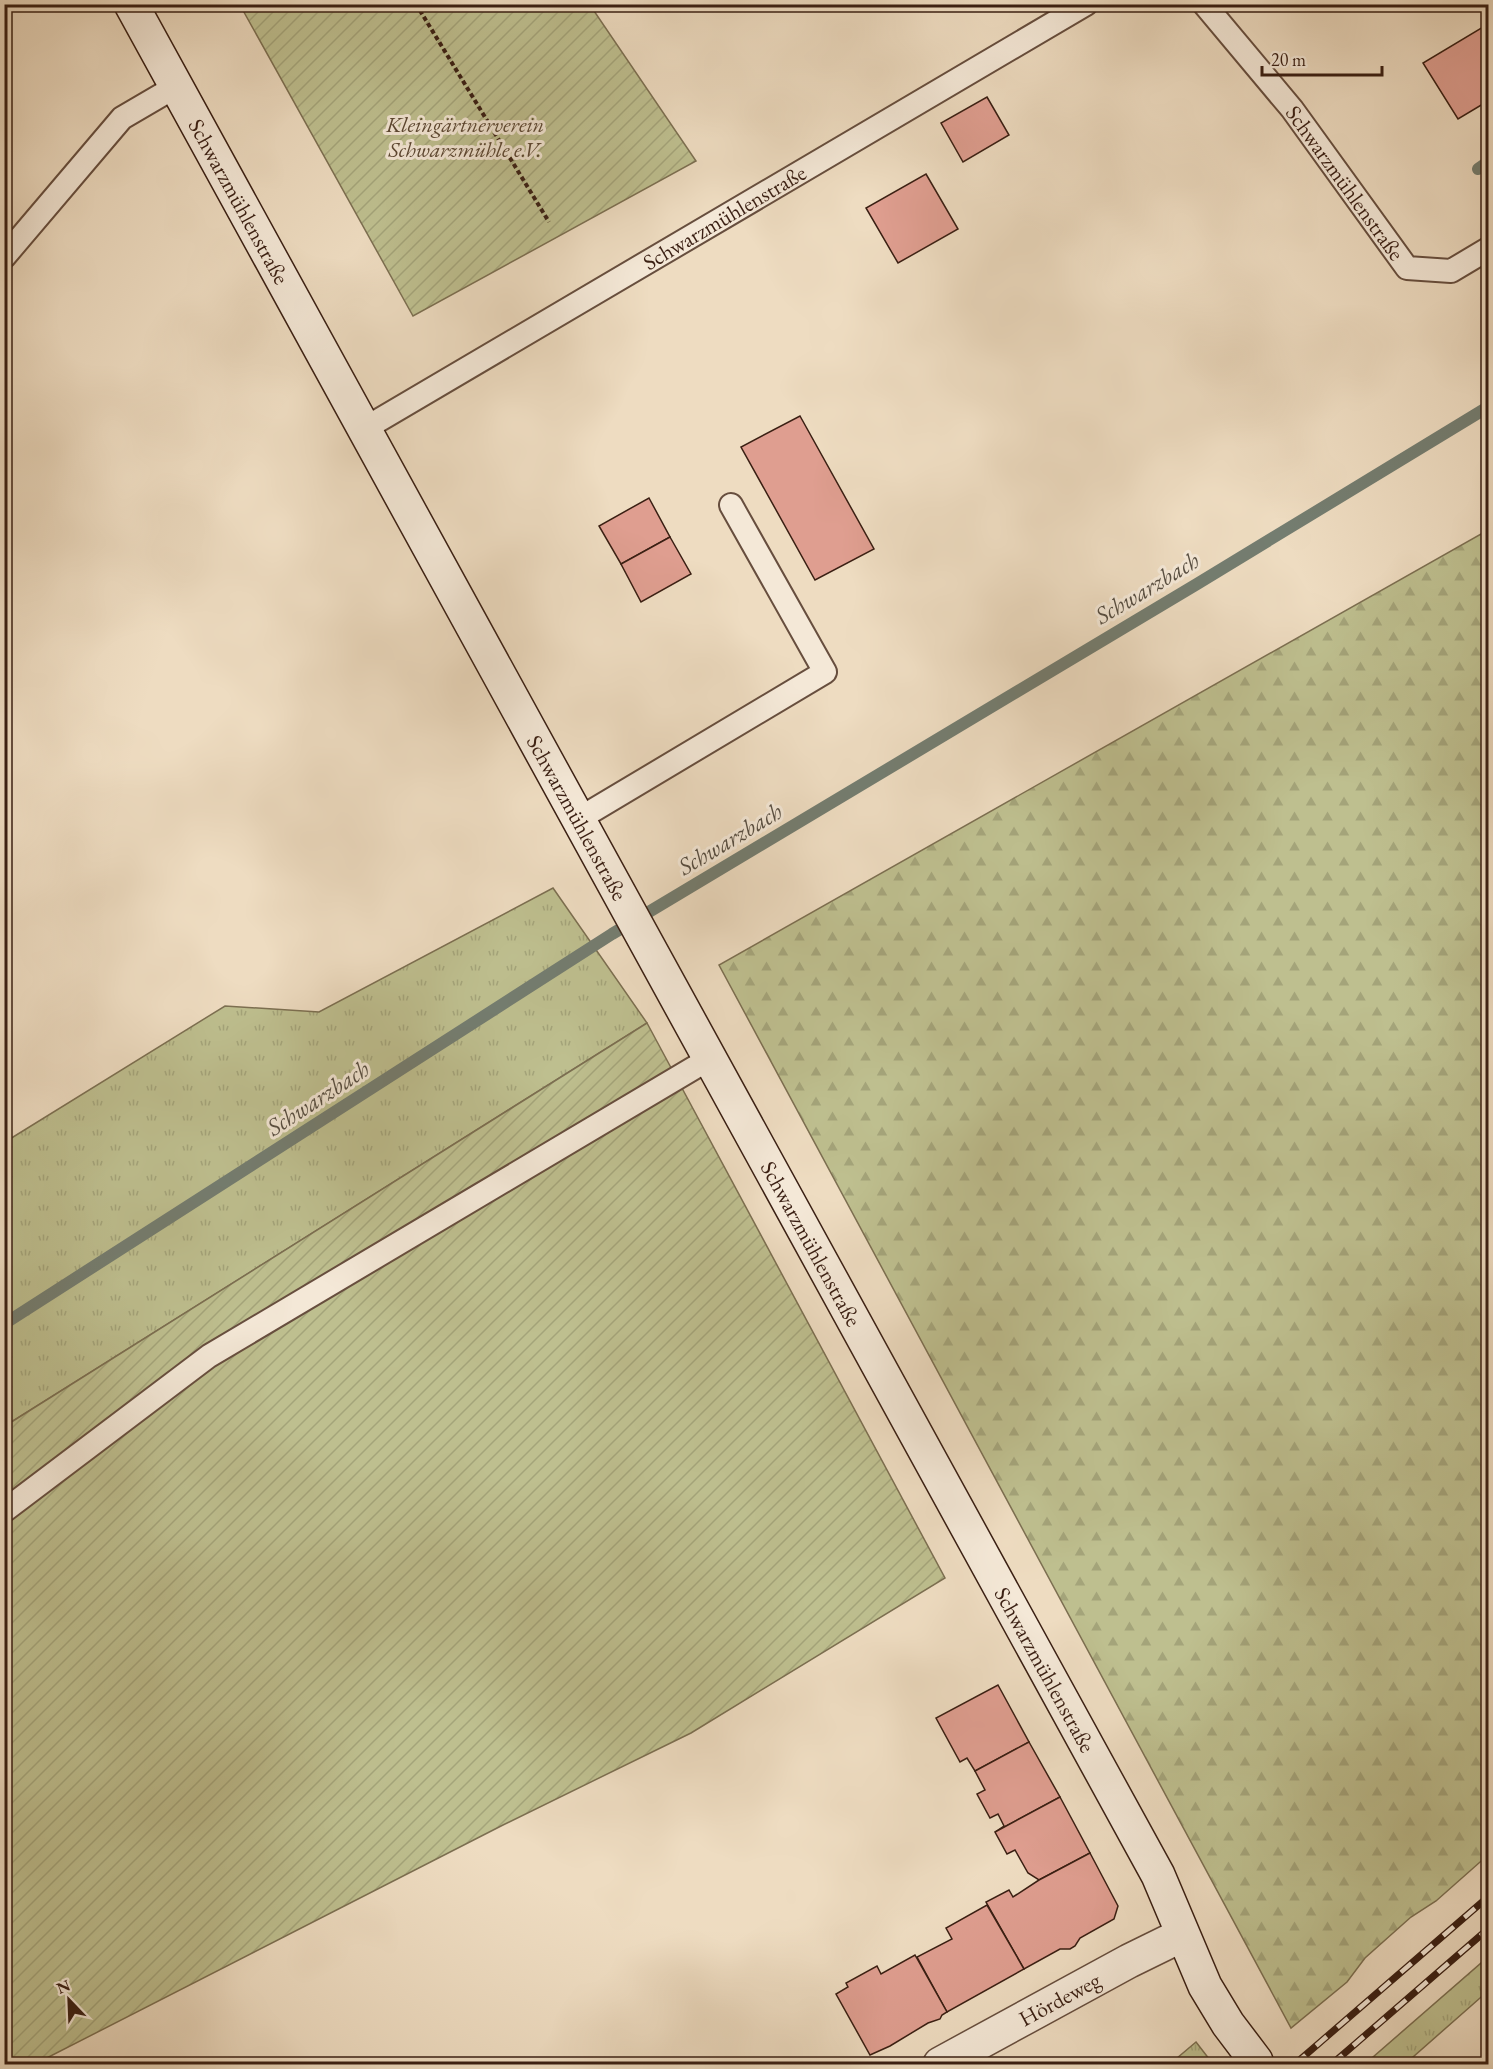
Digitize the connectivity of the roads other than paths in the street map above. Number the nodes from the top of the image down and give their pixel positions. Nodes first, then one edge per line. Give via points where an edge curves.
1 (130, 4) edge
2 (1086, 4) edge
3 (1204, 4) edge
4 (175, 87) junction
5 (1488, 249) edge
6 (4, 257) edge
7 (364, 429) junction
8 (731, 505) dead end
9 (577, 820) junction
10 (710, 1059) junction
11 (4, 1510) edge
12 (1182, 1935) junction
13 (1256, 2061) dead end
14 (940, 2064) edge

1 - 4 street, Schwarzmühlenstraße
2 - 7 lane, Schwarzmühlenstraße
3 - 5 lane, Schwarzmühlenstraße via 1292,109 1407,268 1451,271
4 - 6 lane via 122,118
4 - 7 street, Schwarzmühlenstraße
7 - 9 street, Schwarzmühlenstraße
8 - 9 lane via 825,672
9 - 10 street, Schwarzmühlenstraße
10 - 11 lane via 209,1356
10 - 12 street, Schwarzmühlenstraße via 1158,1875
12 - 13 street, Schwarzmühlenstraße via 1205,1986
12 - 14 street, Hördeweg

